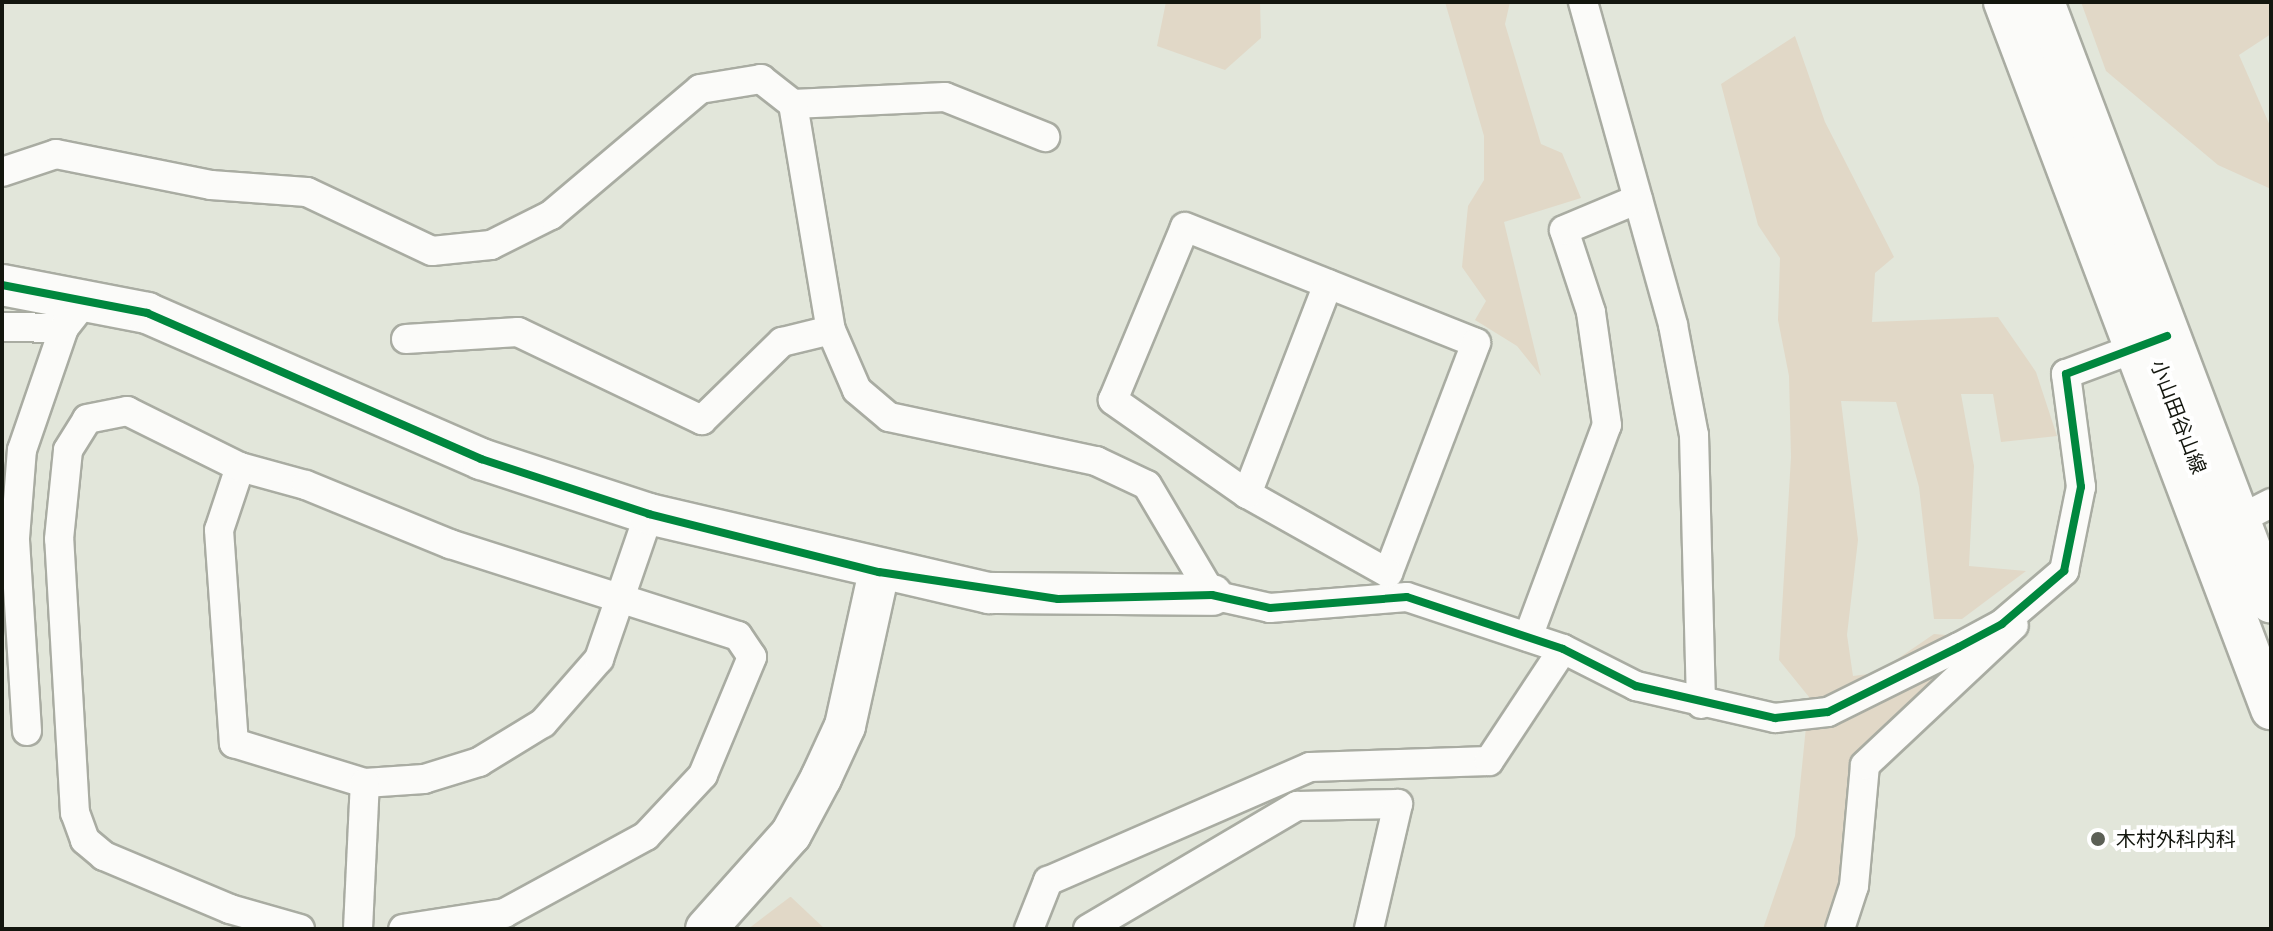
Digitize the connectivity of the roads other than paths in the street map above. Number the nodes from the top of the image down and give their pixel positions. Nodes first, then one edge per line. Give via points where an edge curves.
1 (1583, 2) edge
2 (2004, 2) edge
3 (2044, 2) edge
4 (793, 104) junction
5 (1045, 137) dead end
6 (2, 172) edge
7 (1638, 199) junction
8 (1328, 284) junction
9 (2, 285) edge
10 (88, 297) junction
11 (2, 327) edge
12 (64, 328) junction
13 (831, 330) junction
14 (406, 339) dead end
15 (2151, 342) junction
16 (240, 467) junction
17 (1247, 494) junction
18 (2256, 511) edge
19 (649, 514) junction
20 (2064, 571) junction
21 (879, 572) junction
22 (1388, 573) junction
23 (1212, 595) junction
24 (1407, 597) junction
25 (621, 602) junction
26 (2271, 603) edge
27 (1528, 637) junction
28 (1563, 649) junction
29 (1701, 704) junction
30 (2271, 709) edge
31 (27, 731) dead end
32 (365, 783) junction
33 (300, 929) edge
34 (358, 929) edge
35 (403, 929) edge
36 (706, 929) edge
37 (1029, 929) edge
38 (1088, 929) edge
39 (1369, 929) edge
40 (1840, 929) edge

1 - 7 street
2 - 15 street, 小山田谷山線
3 - 15 street, 小山田谷山線
4 - 5 street via 945,97
4 - 6 street via 761,79 700,89 551,215 491,245 432,251 307,192 211,185 56,154
4 - 13 street
7 - 27 street via 1564,230 1591,312 1607,425
7 - 29 street via 1694,435
8 - 17 street
8 - 17 street via 1185,227 1113,400
8 - 22 street via 1476,343
9 - 10 street
10 - 12 street
10 - 19 street via 206,335 481,459
11 - 12 street
12 - 31 street via 22,450 15,538
13 - 14 street via 782,342 702,420 518,332
13 - 23 street via 857,390 889,417 1096,461 1147,485
15 - 18 street, 小山田谷山線
15 - 20 street via 2066,374 2081,487
15 - 30 street, 小山田谷山線
16 - 25 street
16 - 32 street via 219,530 234,743
16 - 33 street via 127,411 87,419 68,450 59,539 75,813 85,840 104,856 230,909
17 - 22 street
18 - 26 street, 小山田谷山線
19 - 21 street
19 - 25 street
20 - 29 street via 2002,624 1828,712 1775,718
20 - 40 street via 1983,659 1865,765 1854,886
21 - 23 street via 1058,599
21 - 36 street via 845,726 821,778 791,834
22 - 24 street
23 - 24 street via 1270,608
24 - 27 street
25 - 32 street via 599,659 543,723 479,762 424,779
25 - 35 street via 738,636 752,657 703,775 646,836 566,884 505,913
27 - 28 street
28 - 29 street via 1636,686
28 - 37 street via 1489,761 1310,767 1048,881
32 - 34 street
38 - 39 street via 1297,806 1398,804

